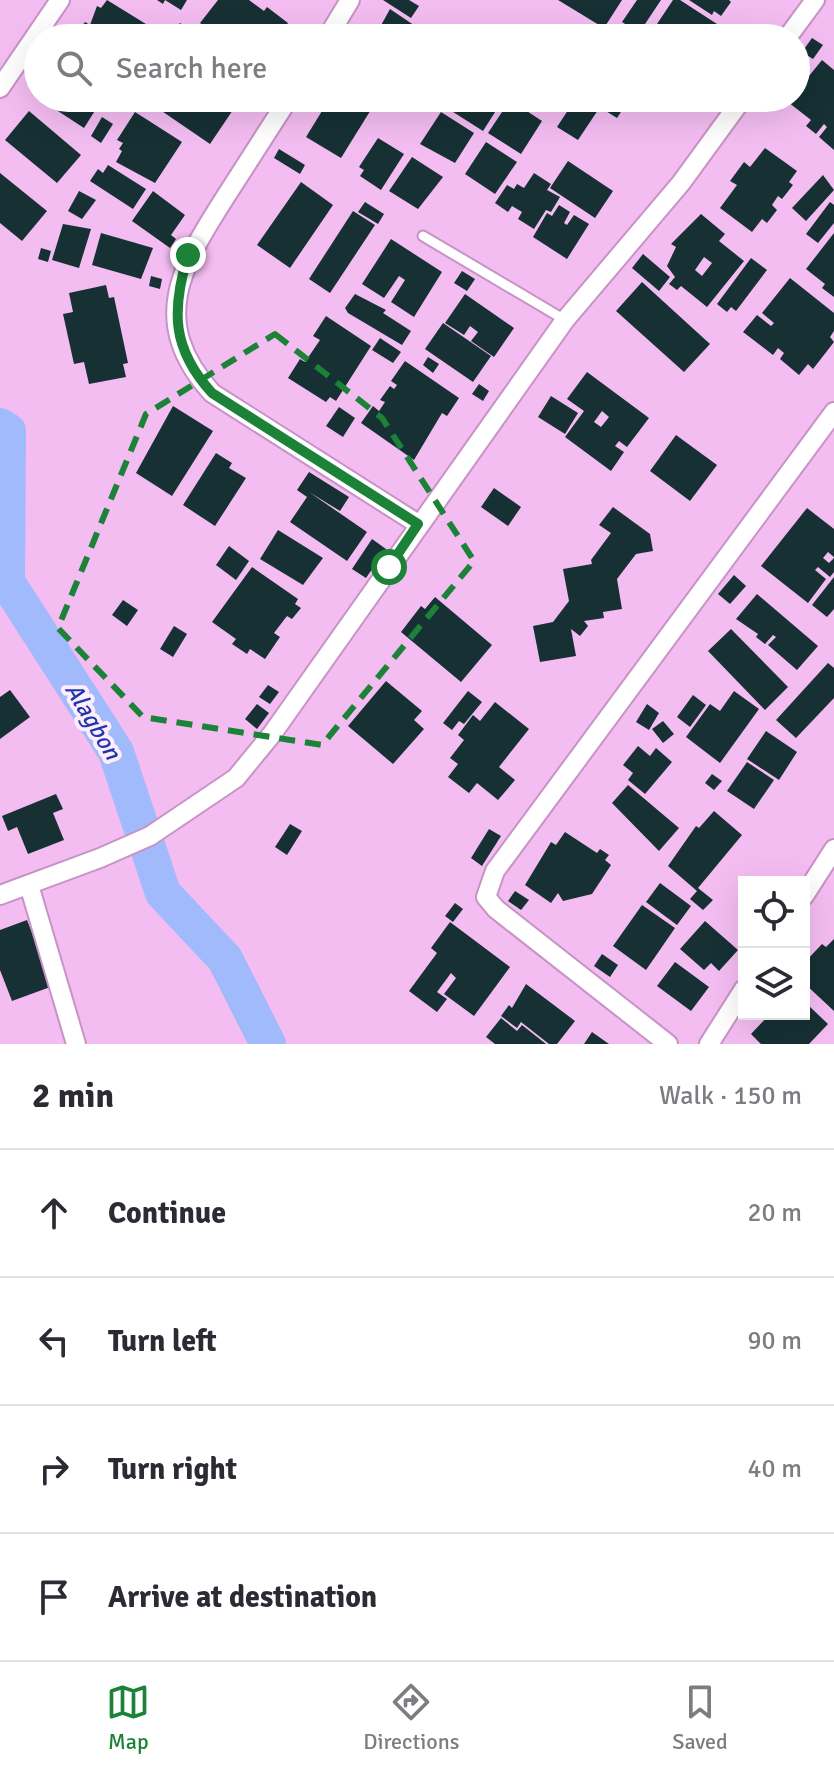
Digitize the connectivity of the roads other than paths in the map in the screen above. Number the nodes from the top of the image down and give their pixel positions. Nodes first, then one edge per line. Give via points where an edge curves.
1 (60, 0) edge
2 (350, 0) edge
3 (815, 0) edge
4 (44, 24) edge
5 (335, 24) edge
6 (797, 24) edge
7 (24, 53) edge
8 (0, 88) edge
9 (280, 112) edge
10 (733, 112) edge
11 (423, 236) dead end
12 (565, 320) junction
13 (834, 412) edge
14 (418, 524) junction
15 (834, 849) edge
16 (29, 885) junction
17 (810, 887) edge
18 (0, 895) edge
19 (738, 998) edge
20 (76, 1044) edge
21 (668, 1044) edge
22 (709, 1044) edge

1 - 4 street
2 - 5 street
3 - 6 street
7 - 8 street
9 - 14 street via 188,255 178,288 182,348 212,393
10 - 12 street via 681,183
11 - 12 lane
12 - 14 street
13 - 21 street via 495,871 486,897
14 - 16 street via 236,778 150,836
15 - 17 street
16 - 18 street
16 - 20 street
19 - 22 street

